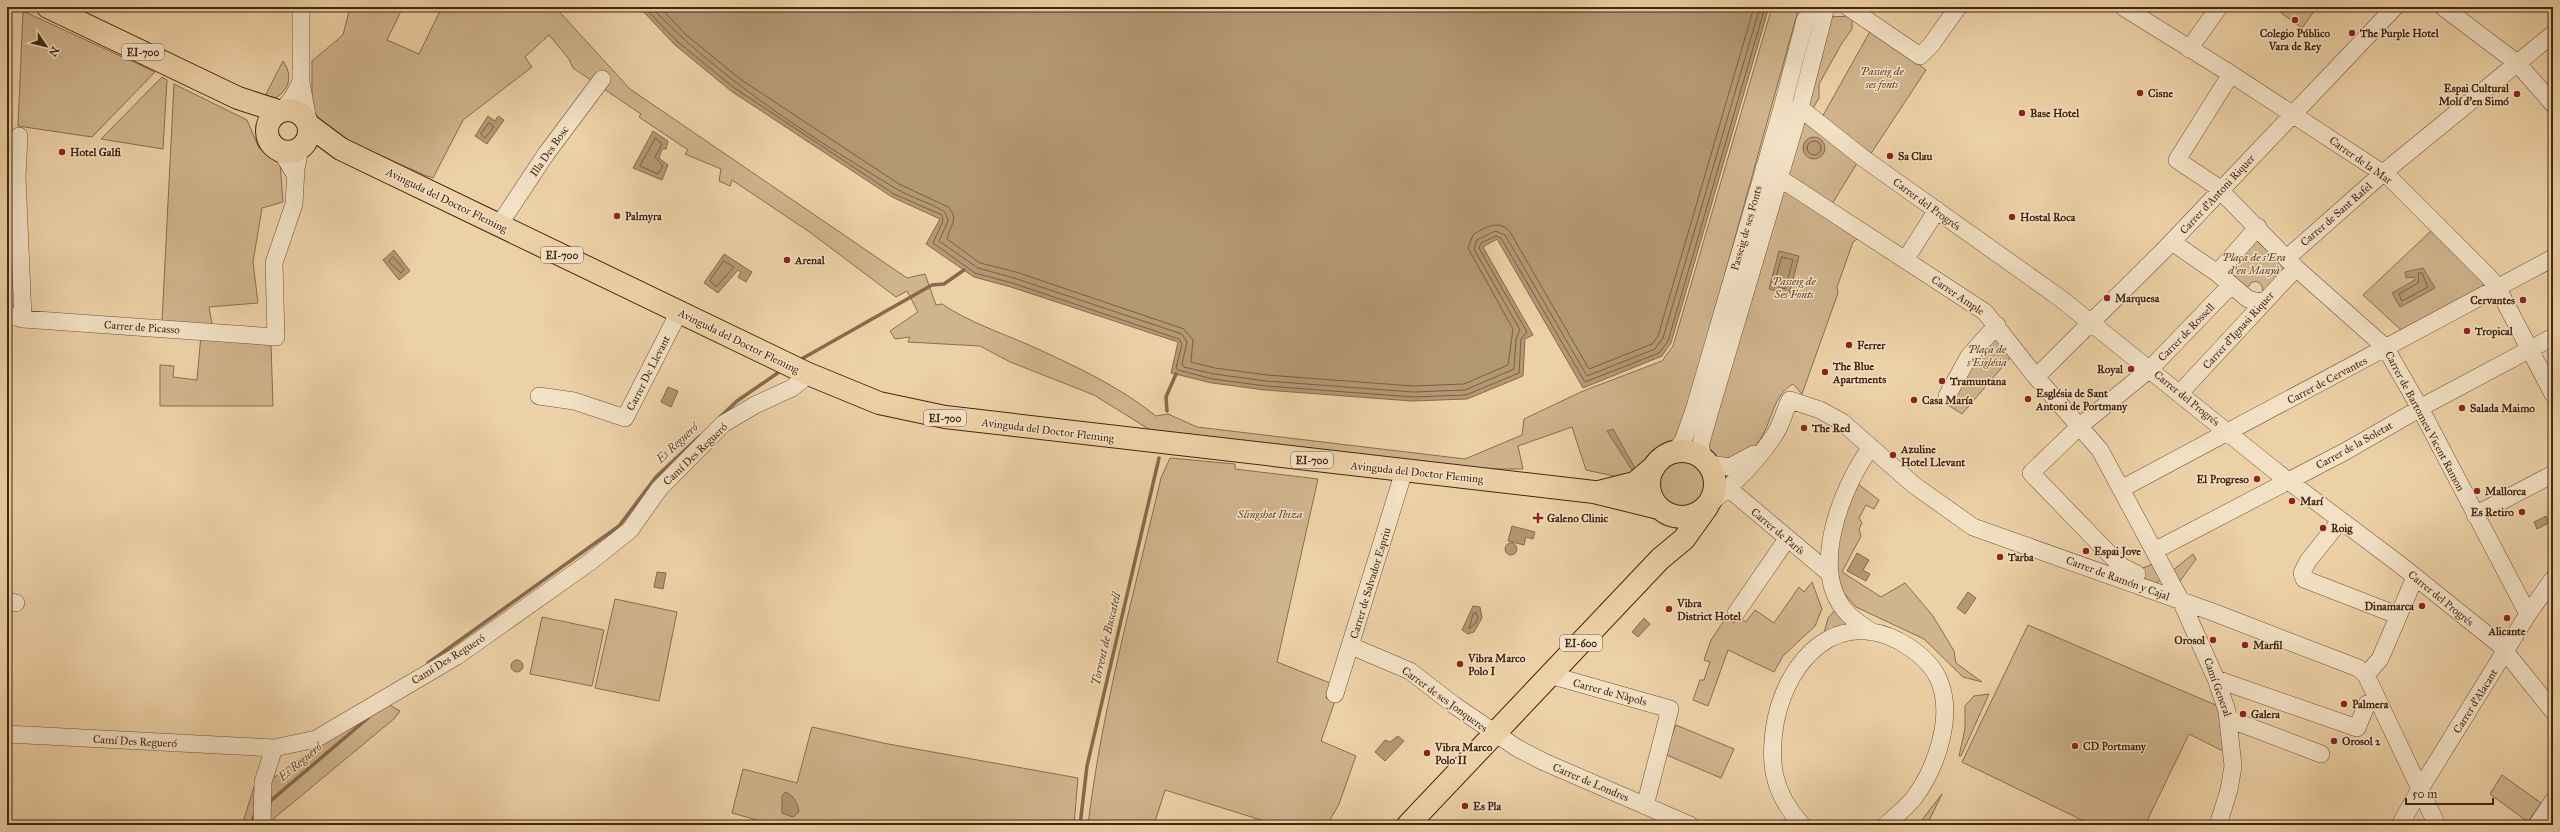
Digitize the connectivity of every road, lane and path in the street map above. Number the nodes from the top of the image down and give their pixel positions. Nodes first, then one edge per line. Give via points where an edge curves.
1 (48, 7) edge
2 (301, 7) edge
3 (1819, 7) edge
4 (1826, 7) edge
5 (1848, 7) edge
6 (1958, 7) edge
7 (2123, 7) edge
8 (2219, 7) edge
9 (2395, 7) edge
10 (2443, 7) edge
11 (1865, 12) edge
12 (2553, 34) edge
13 (2189, 49) junction
14 (2518, 63) junction
15 (2232, 74) junction
16 (602, 79) dead end
17 (301, 82) junction
18 (2553, 104) edge
19 (1800, 108) junction
20 (1781, 112) junction
21 (2293, 114) junction
22 (276, 116) junction
23 (309, 124) junction
24 (19, 136) dead end
25 (294, 149) junction
26 (341, 149) junction
27 (1771, 173) junction
28 (2384, 173) junction
29 (2220, 190) junction
30 (1937, 210) junction
31 (499, 225) junction
32 (2258, 227) junction
33 (2172, 242) junction
34 (2553, 258) edge
35 (1905, 260) junction
36 (2292, 263) junction
37 (2217, 273) junction
38 (2231, 285) junction
39 (2497, 287) junction
40 (2266, 300) junction
41 (680, 312) junction
42 (15, 317) edge
43 (2092, 323) junction
44 (1997, 325) junction
45 (2553, 337) edge
46 (2385, 347) junction
47 (2530, 350) junction
48 (795, 368) junction
49 (2150, 369) junction
50 (2036, 377) junction
51 (2180, 393) junction
52 (2553, 394) edge
53 (539, 396) dead end
54 (1947, 396) dead end
55 (2420, 408) junction
56 (2081, 426) junction
57 (2228, 433) junction
58 (1766, 446) junction
59 (1871, 447) junction
60 (1675, 451) junction
61 (1707, 462) junction
62 (1654, 467) junction
63 (1404, 471) junction
64 (2553, 474) edge
65 (2288, 481) junction
66 (1728, 488) junction
67 (2121, 488) junction
68 (1594, 492) junction
69 (1708, 505) junction
70 (1662, 511) junction
71 (2475, 515) junction
72 (2340, 521) junction
73 (1786, 539) junction
74 (2156, 556) junction
75 (1660, 559) junction
76 (1829, 573) junction
77 (2415, 577) junction
78 (2168, 579) junction
79 (2138, 580) junction
80 (2553, 580) edge
81 (2156, 591) junction
82 (2181, 601) junction
83 (1736, 613) dead end
84 (2528, 614) junction
85 (2397, 616) junction
86 (1871, 632) junction
87 (1351, 646) junction
88 (2506, 652) junction
89 (1550, 675) junction
90 (2366, 675) junction
91 (2216, 678) junction
92 (1335, 694) dead end
93 (2378, 700) junction
94 (2553, 711) edge
95 (2230, 719) junction
96 (7, 734) edge
97 (1494, 734) junction
98 (274, 748) junction
99 (2321, 754) dead end
100 (2420, 788) junction
101 (2553, 801) edge
102 (1645, 806) junction
103 (263, 821) edge
104 (1408, 825) edge
105 (1690, 825) edge
106 (1802, 825) edge
107 (1886, 825) edge
108 (2218, 825) edge
109 (2400, 825) edge
110 (2437, 825) edge
111 (2537, 825) edge

1 - 22 main road, Avinguda del Doctor Fleming / EI-700
2 - 17 street
3 - 20 street, Passeig de ses Fonts via 1805,20
4 - 19 street, Passeig de ses Fonts
5 - 11 street
6 - 11 street via 1926,50
7 - 13 street, Carrer de la Mar
8 - 13 street
9 - 21 street, Carrer d'Antoni Riquer
10 - 14 street
12 - 14 street, Carrer de Sant Rafel
13 - 15 street, Carrer de la Mar
14 - 18 street
14 - 28 street, Carrer de Sant Rafel
15 - 21 street, Carrer de la Mar
15 - 29 street, Carrer de Bartomeu Vicent Ramon via 2177,160
16 - 31 street, Illa Des Bosc via 546,154
17 - 22 street via 294,97
17 - 23 street
19 - 20 street
19 - 27 street, Passeig de ses Fonts
19 - 30 street, Carrer del Progrés via 1863,158
20 - 27 street, Passeig de ses Fonts
21 - 28 street, Carrer de la Mar
21 - 29 street, Carrer d'Antoni Riquer
22 - 23 main road, Avinguda del Doctor Fleming / EI-700 via 297,111
22 - 25 main road, Avinguda del Doctor Fleming / EI-700 via 268,138
23 - 25 main road via 309,138
23 - 26 main road, Avinguda del Doctor Fleming / EI-700
24 - 42 street
25 - 26 main road, Avinguda del Doctor Fleming / EI-700
25 - 42 street, Carrer de Picasso via 294,204 274,263 276,337
26 - 31 main road, Avinguda del Doctor Fleming / EI-700
27 - 35 street, Carrer Ample
27 - 60 street, Passeig de ses Fonts via 1695,407 1683,441
27 - 61 street, Passeig de ses Fonts via 1700,446
28 - 36 street, Carrer de Sant Rafel
28 - 39 street, Carrer de la Mar
29 - 32 street, Carrer de Bartomeu Vicent Ramon
29 - 33 street, Carrer d'Antoni Riquer
30 - 35 street
30 - 43 street, Carrer del Progrés
31 - 41 main road, Avinguda del Doctor Fleming / EI-700
32 - 36 street, Carrer de Bartomeu Vicent Ramon
32 - 37 street
33 - 37 street
33 - 43 street, Carrer d'Antoni Riquer
34 - 39 street, Carrer de Cervantes
35 - 44 street, Carrer Ample via 1975,305
36 - 40 street, Carrer d'Ignasi Riquer
36 - 46 street, Carrer de Bartomeu Vicent Ramon
37 - 38 street
38 - 40 street via 2253,302
38 - 49 street, Carrer de Rossell
39 - 46 street, Carrer de Cervantes
39 - 47 street, Carrer de la Mar
40 - 51 street, Carrer d'Ignasi Riquer
41 - 48 main road, Avinguda del Doctor Fleming / EI-700
41 - 53 street, Carrer De Llevant via 625,418 574,401
43 - 49 street, Carrer del Progrés
43 - 50 street, Carrer d'Antoni Riquer
44 - 50 street, Carrer Ample
44 - 54 street via 1969,356
45 - 47 street, Carrer de la Soletat
46 - 55 street, Carrer de Bartomeu Vicent Ramon
46 - 57 street, Carrer de Cervantes
47 - 52 street, Carrer de la Mar
47 - 55 street, Carrer de la Soletat
48 - 63 main road, Avinguda del Doctor Fleming / EI-700 via 879,403 945,418
48 - 98 street, Camí Des Regueró via 802,380 792,388 723,424 659,489 630,530 590,562 470,647 316,738
49 - 51 street, Carrer del Progrés
49 - 56 street, Carrer de Rossell
50 - 56 street, Carrer Ample
51 - 57 street, Carrer del Progrés
55 - 65 street, Carrer de la Soletat
55 - 71 street, Carrer de Bartomeu Vicent Ramon
56 - 67 street, Carrer Ample via 2100,450
56 - 79 street, Carrer de Rossell via 2031,473 2121,566
57 - 65 street, Carrer del Progrés
57 - 67 street, Carrer de Cervantes
58 - 59 street, Carrer de Ramón y Cajal via 1776,433 1790,400 1803,402 1830,414
58 - 61 street, Carrer de Ramón y Cajal via 1734,466 1721,467
58 - 66 street, Carrer de Ramón y Cajal via 1747,471
59 - 76 street via 1846,491 1838,512
59 - 79 street, Carrer de Ramón y Cajal via 1914,485 1974,526
60 - 61 main road via 1687,451
60 - 62 main road via 1663,457
61 - 69 main road via 1716,483
62 - 68 main road, Avinguda del Doctor Fleming / EI-700 via 1634,484
62 - 70 main road via 1649,477 1649,489 1652,499
63 - 68 main road, Avinguda del Doctor Fleming / EI-700
63 - 87 street, Carrer de Salvador Espriu
64 - 71 street
65 - 72 street, Carrer del Progrés
65 - 74 street, Carrer de la Soletat
66 - 69 street, Carrer de Ramón y Cajal
66 - 73 street, Carrer de París
67 - 74 street, Carrer Ample
68 - 70 main road, Avinguda del Doctor Fleming / EI-700
69 - 70 main road via 1698,514 1687,518 1675,517
69 - 75 main road, EI-600 via 1684,539
70 - 75 main road, EI-600 via 1668,522 1670,538
71 - 84 street, Carrer de Bartomeu Vicent Ramon
72 - 77 street, Carrer del Progrés
72 - 85 street via 2308,562 2302,573 2304,579
73 - 76 street, Carrer de París
73 - 83 street
74 - 78 street, Carrer Ample
74 - 79 street, Carrer de la Soletat via 2145,562
75 - 89 main road, EI-600
76 - 86 street via 1838,599 1849,615
77 - 85 street
77 - 88 street, Carrer del Progrés
78 - 81 street
78 - 82 street, Carrer Ample
79 - 81 street, Carrer de Ramón y Cajal
80 - 84 street, Carrer d'Alacant
81 - 82 street, Carrer de Ramón y Cajal
82 - 90 street, Carrer de Ramón y Cajal via 2346,662
82 - 91 street, Camí General
84 - 88 street, Carrer d'Alacant
85 - 90 street via 2380,659
86 - 106 street via 1844,633 1822,642 1807,654 1793,672 1779,706 1772,738 1772,766 1780,796
86 - 107 street via 1906,645 1931,666 1942,693 1945,717 1939,746 1929,772 1914,797
87 - 92 street, Carrer de Salvador Espriu
87 - 97 street, Carrer de ses Jonqueres via 1410,671
88 - 94 street, Carrer del Progrés
88 - 100 street, Carrer d'Alacant
89 - 97 main road, EI-600
89 - 102 street, Carrer de Nàpols via 1670,708
90 - 93 street
91 - 93 street via 2357,728 2367,704
91 - 95 street, Camí General
93 - 100 street
95 - 99 street
95 - 108 street, Camí General via 2233,766 2229,790
96 - 98 street, Camí Des Regueró
97 - 102 street, Carrer de Londres via 1544,762
97 - 104 main road, EI-600
98 - 103 street via 262,792
100 - 109 street, Carrer d'Alacant
100 - 110 street
101 - 111 street
102 - 105 street, Carrer de Londres

